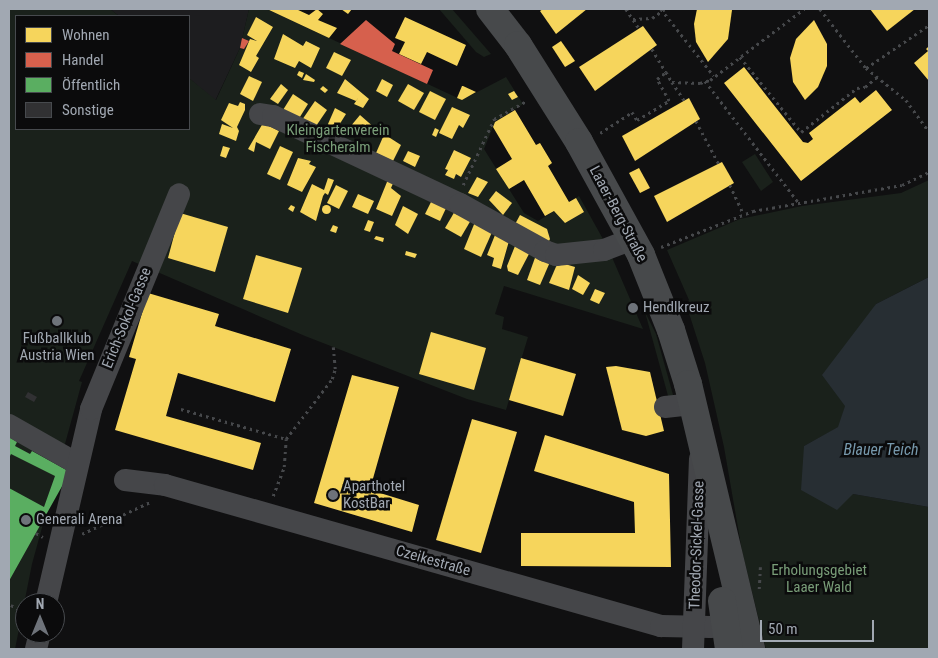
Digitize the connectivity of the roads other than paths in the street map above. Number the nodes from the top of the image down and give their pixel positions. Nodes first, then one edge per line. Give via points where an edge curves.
1 (490, 9) edge
2 (260, 114) dead end
3 (179, 194) dead end
4 (637, 247) junction
5 (692, 404) junction
6 (665, 407) dead end
7 (9, 426) edge
8 (701, 441) junction
9 (78, 454) junction
10 (125, 480) dead end
11 (48, 593) edge
12 (738, 637) edge
13 (694, 639) edge

1 - 4 main road, Laaer-Berg-Straße via 518,45 580,142
2 - 4 street via 273,116 455,202 556,255
3 - 9 street, Erich-Sokol-Gasse via 112,354
4 - 5 main road, Laaer-Berg-Straße via 671,330
5 - 6 street
5 - 8 main road, Laaer-Berg-Straße
7 - 9 street
8 - 12 main road, Laaer-Berg-Straße
8 - 13 street, Theodor-Sickel-Gasse
9 - 11 street, Erich-Sokol-Gasse
10 - 13 street, Czeikestraße via 165,484 661,626
12 - 13 street, Czeikestraße

